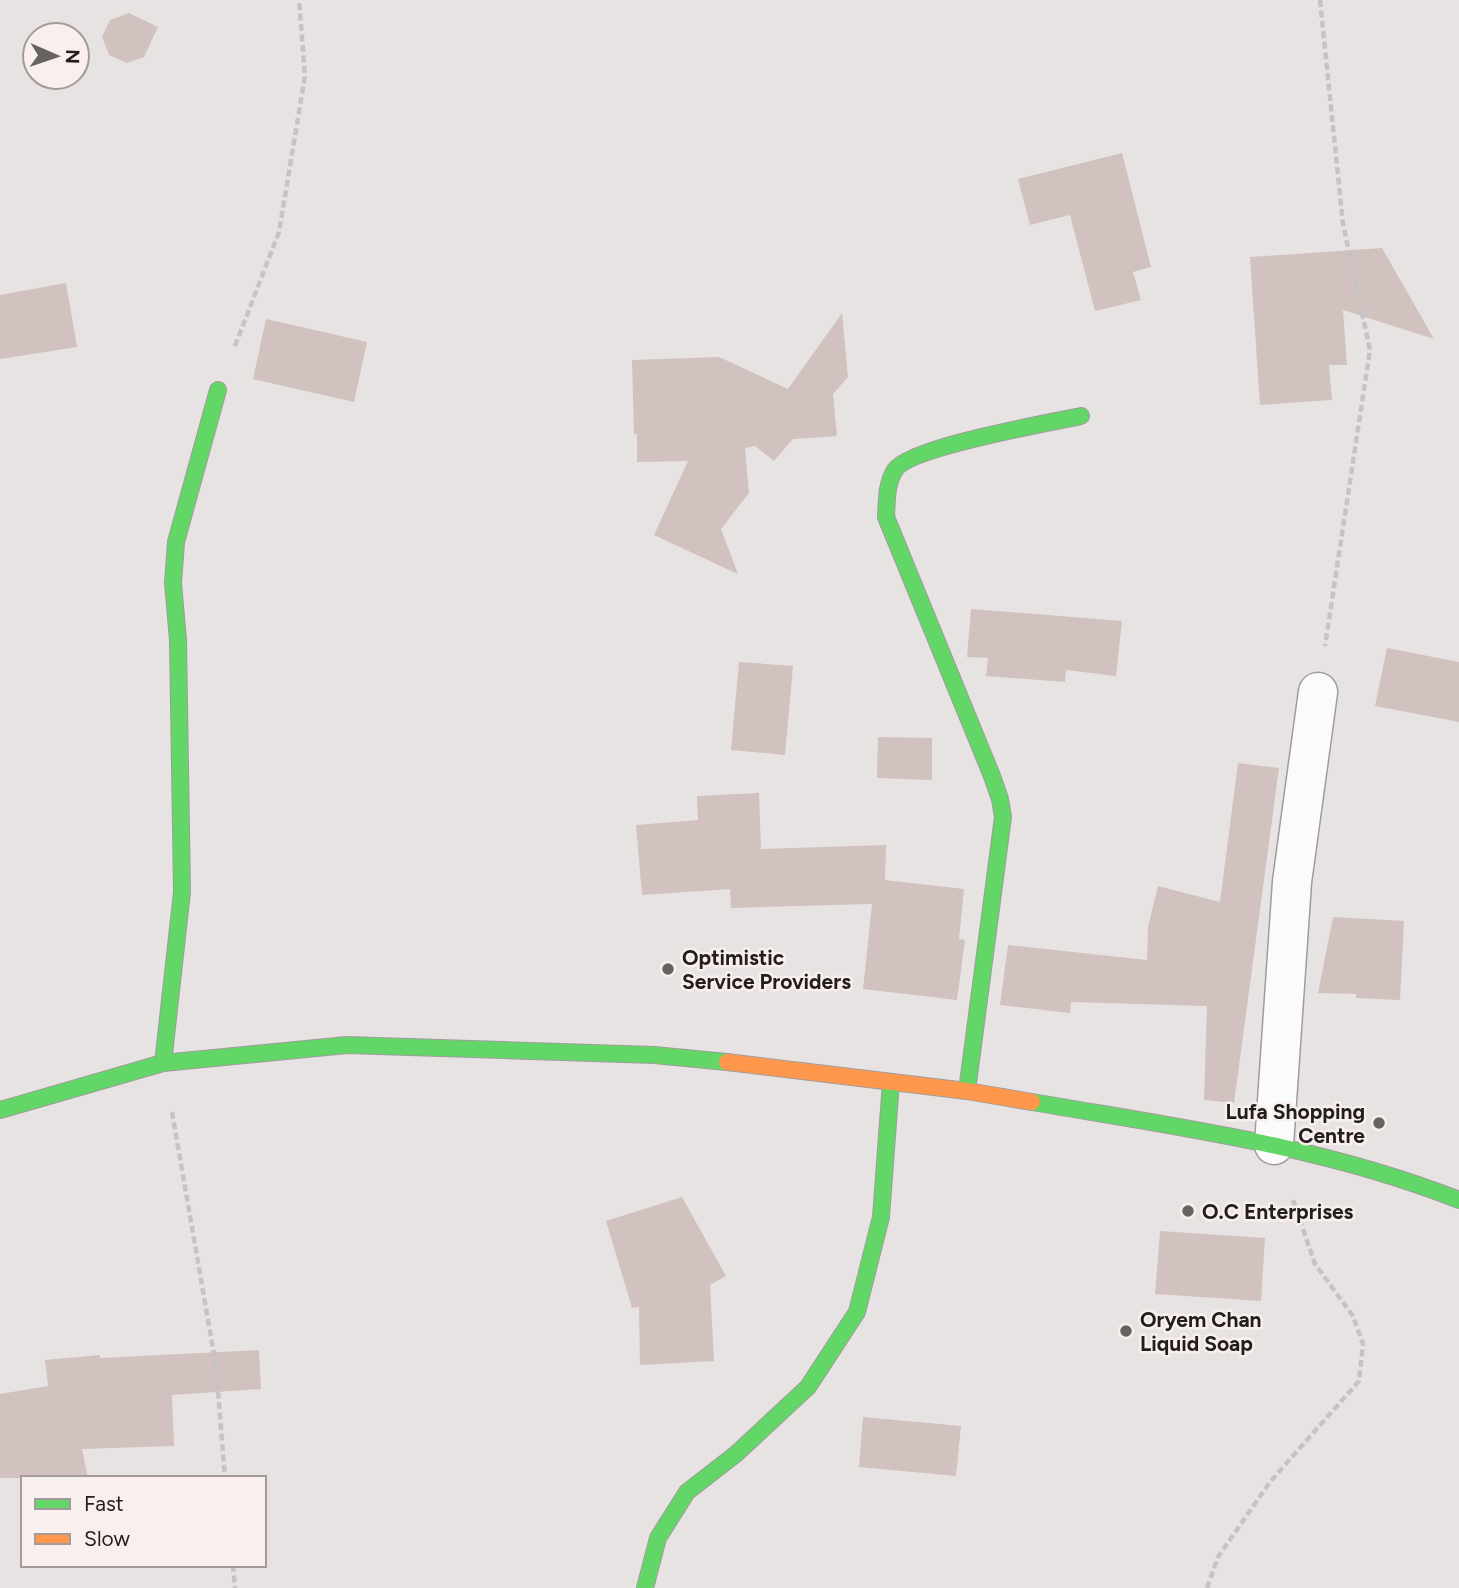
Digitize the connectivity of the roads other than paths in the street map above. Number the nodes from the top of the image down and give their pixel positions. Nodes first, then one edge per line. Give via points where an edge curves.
1 (218, 390) road end
2 (1081, 416) dead end
3 (1318, 692) road end
4 (163, 1062) junction
5 (891, 1082) junction
6 (967, 1091) junction
7 (0, 1110) edge
8 (1274, 1145) junction
9 (1459, 1200) edge
10 (645, 1588) edge

1 - 4 street via 176,542 173,583 182,892
2 - 6 street via 913,457 896,467 888,485 886,516 992,776 1003,817
3 - 8 street via 1292,882
4 - 5 street via 346,1045 654,1055
4 - 7 street
5 - 6 street
5 - 10 street via 881,1217 857,1312 808,1387 687,1492 658,1538
6 - 8 street
8 - 9 street via 1416,1183

